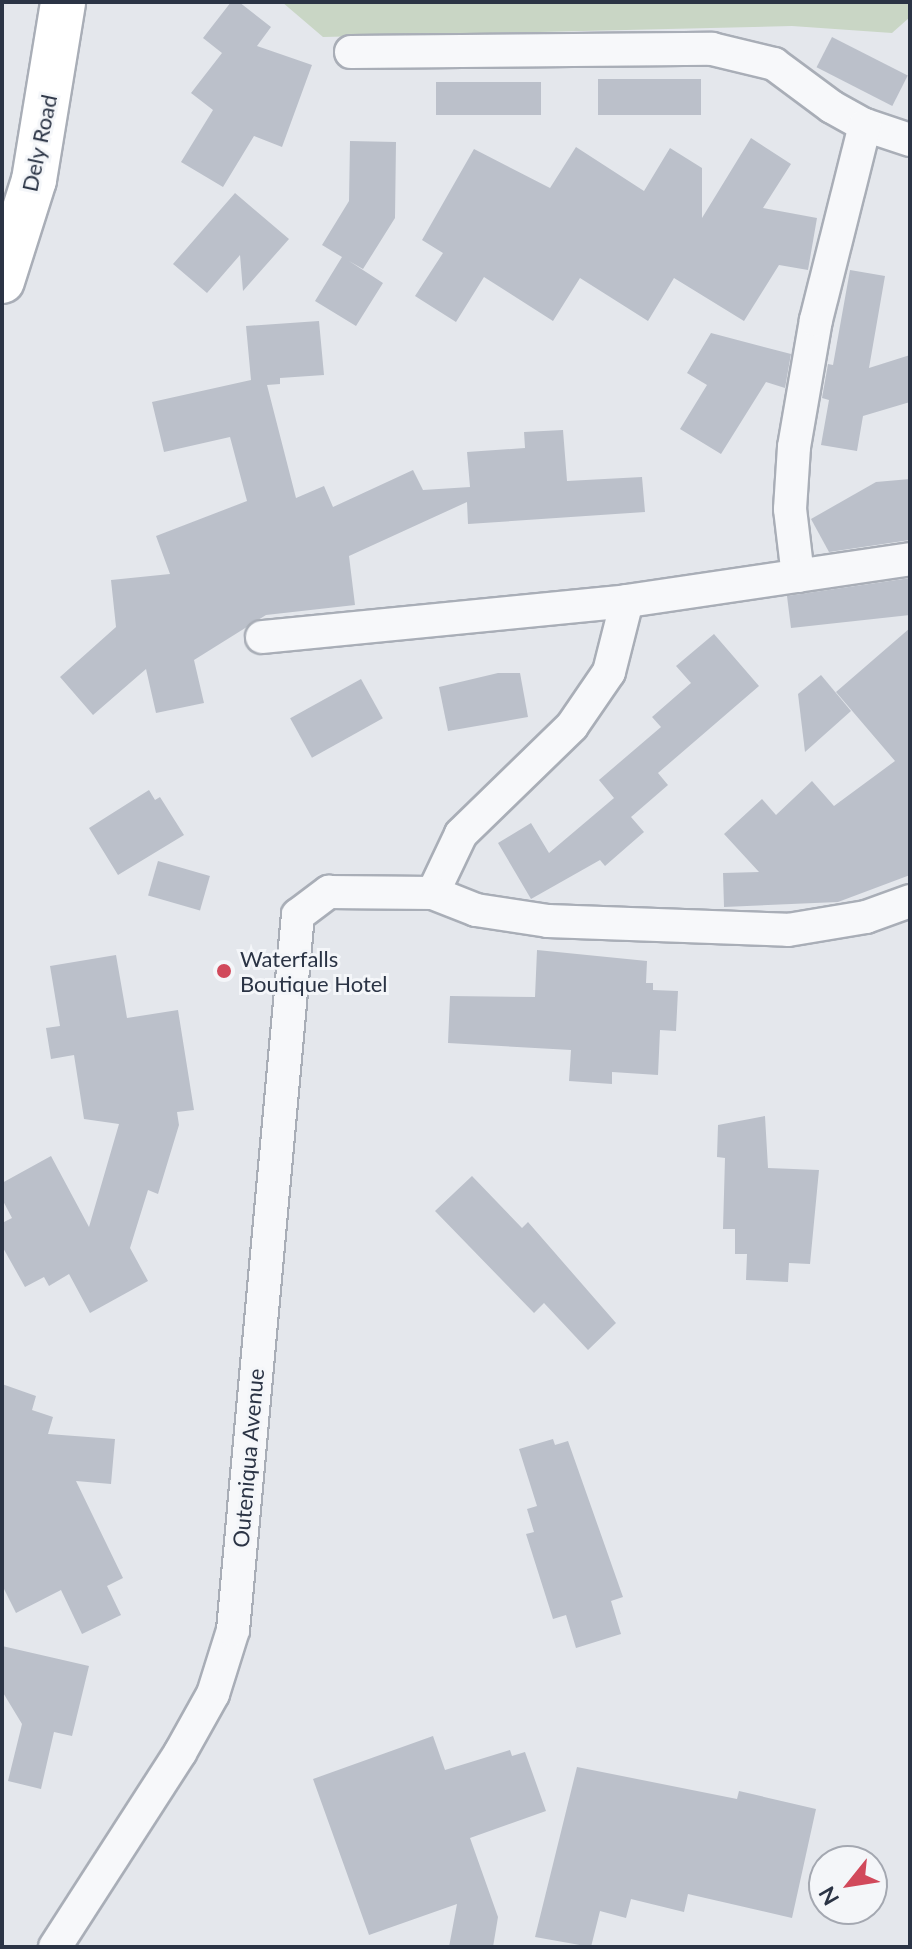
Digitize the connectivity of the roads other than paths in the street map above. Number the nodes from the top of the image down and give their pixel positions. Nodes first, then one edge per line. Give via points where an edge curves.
1 (63, 2) edge
2 (351, 52) dead end
3 (865, 125) junction
4 (910, 140) edge
5 (2, 281) edge
6 (910, 559) edge
7 (798, 576) junction
8 (627, 601) junction
9 (262, 637) dead end
10 (433, 893) junction
11 (910, 901) edge
12 (55, 1947) edge

1 - 5 street, Dely Road via 34,180
2 - 3 street via 712,49 774,64
3 - 4 street
3 - 7 street via 816,320 794,447 790,495
6 - 7 street
7 - 8 street
8 - 9 street
8 - 10 street via 609,672 572,726 461,834
10 - 11 street via 476,910 519,917 676,929 788,930 866,917
10 - 12 street, Outeniqua Avenue via 329,892 312,900 295,922 233,1630 213,1694 180,1753

